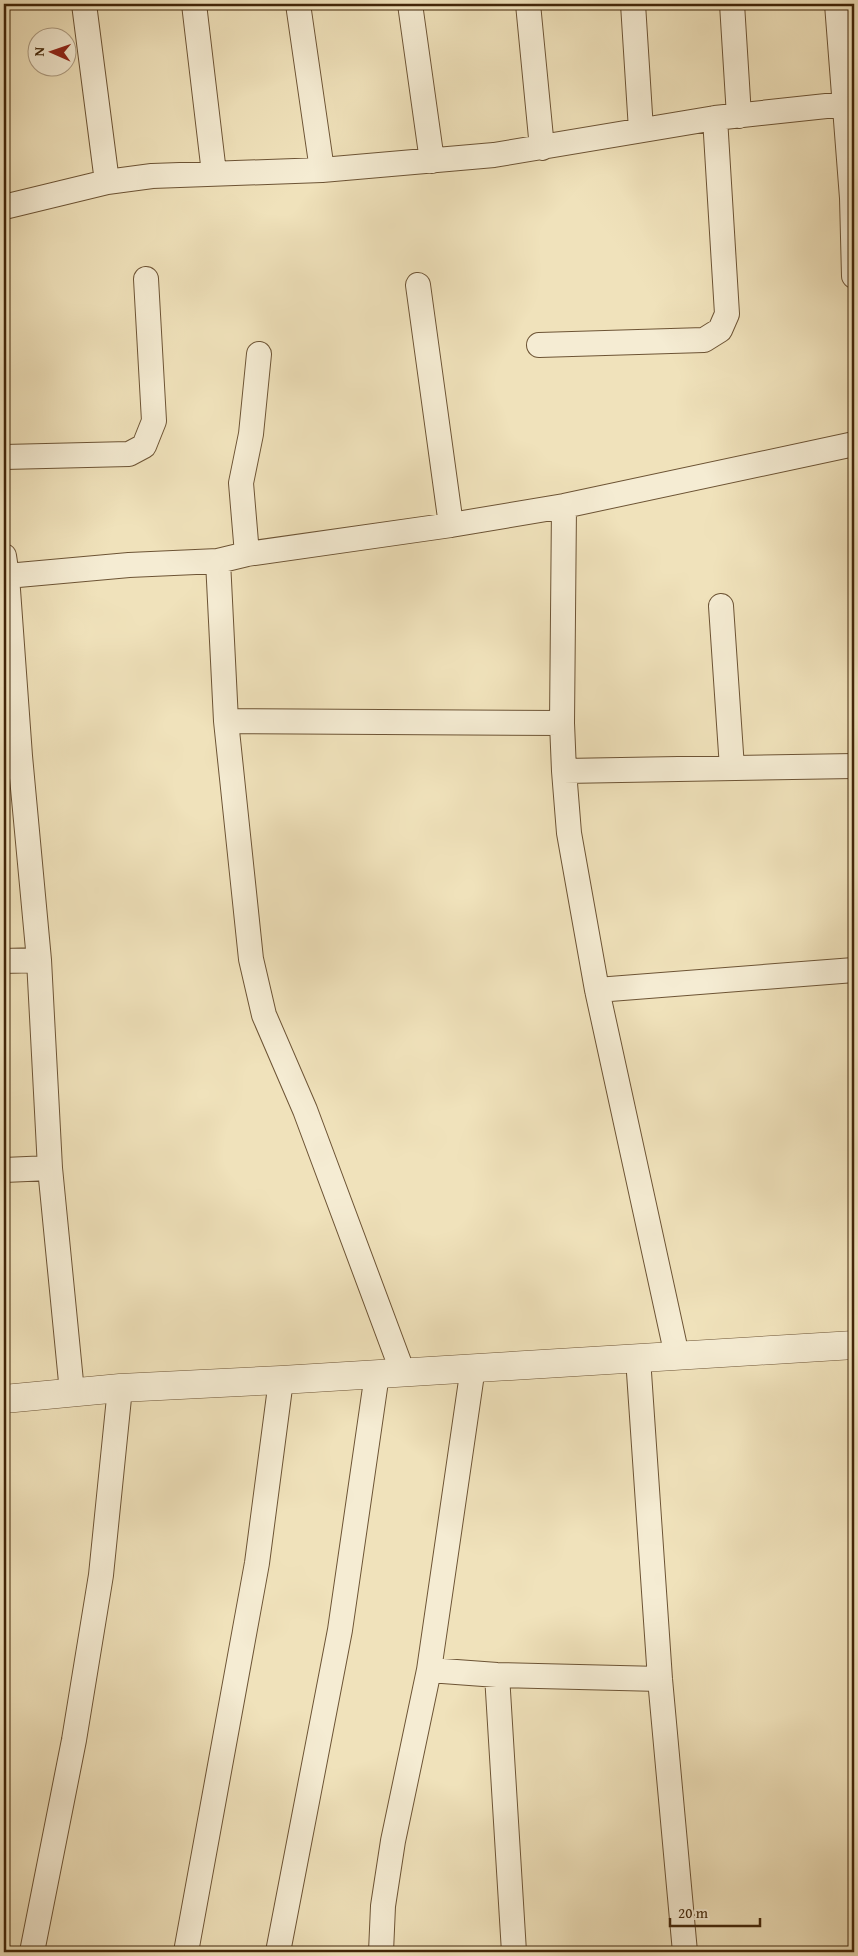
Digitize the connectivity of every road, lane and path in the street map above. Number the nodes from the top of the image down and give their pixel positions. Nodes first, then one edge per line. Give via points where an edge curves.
1 (84, 4) edge
2 (194, 4) edge
3 (298, 4) edge
4 (410, 4) edge
5 (528, 4) edge
6 (633, 4) edge
7 (732, 4) edge
8 (837, 4) edge
9 (848, 95) edge
10 (739, 116) junction
11 (715, 118) junction
12 (641, 130) junction
13 (542, 148) junction
14 (432, 161) junction
15 (322, 170) junction
16 (214, 173) junction
17 (107, 182) junction
18 (853, 198) edge
19 (4, 207) edge
20 (854, 276) edge
21 (146, 279) dead end
22 (418, 285) dead end
23 (539, 345) dead end
24 (259, 354) dead end
25 (854, 444) edge
26 (4, 457) edge
27 (564, 506) junction
28 (451, 524) junction
29 (246, 554) junction
30 (218, 561) junction
31 (6, 566) edge
32 (721, 606) dead end
33 (226, 721) junction
34 (562, 723) junction
35 (12, 757) edge
36 (854, 766) edge
37 (732, 768) junction
38 (564, 771) junction
39 (39, 960) junction
40 (4, 962) edge
41 (854, 970) edge
42 (598, 990) junction
43 (50, 1168) junction
44 (4, 1170) edge
45 (854, 1345) edge
46 (677, 1356) junction
47 (638, 1358) junction
48 (474, 1368) junction
49 (390, 1374) junction
50 (282, 1380) junction
51 (120, 1388) junction
52 (72, 1392) junction
53 (4, 1399) edge
54 (429, 1670) junction
55 (497, 1675) junction
56 (660, 1679) junction
57 (32, 1952) edge
58 (186, 1952) edge
59 (278, 1952) edge
60 (381, 1952) edge
61 (514, 1952) edge
62 (685, 1952) edge

1 - 17 street
2 - 16 street
3 - 15 street
4 - 14 street
5 - 13 street
6 - 12 street
7 - 10 street
8 - 9 street
9 - 10 street
9 - 18 street
10 - 11 street
11 - 12 street
11 - 23 street via 728,314 720,330 704,340
12 - 13 street
13 - 14 street
14 - 15 street
15 - 16 street
16 - 17 street
17 - 19 street
18 - 20 street
21 - 26 street via 154,421 144,446 129,454
22 - 28 street
24 - 29 street via 251,434 241,483
25 - 27 street
27 - 28 street
27 - 34 street
28 - 29 street
29 - 30 street
30 - 31 street via 129,566
30 - 33 street
31 - 35 street
32 - 37 street
33 - 34 street
33 - 49 street via 251,959 264,1015 305,1110
34 - 38 street
35 - 39 street
36 - 37 street
37 - 38 street
38 - 42 street via 569,833
39 - 40 street
39 - 43 street
41 - 42 street
42 - 46 street
43 - 44 street
43 - 52 street
45 - 46 street
46 - 47 street
47 - 48 street
47 - 56 street
48 - 49 street
48 - 54 street
49 - 50 street
49 - 59 street
50 - 51 street
50 - 58 street via 257,1563
51 - 52 street
51 - 57 street via 101,1575 74,1740
52 - 53 street
54 - 55 street
54 - 60 street via 393,1841 383,1906
55 - 56 street
55 - 61 street
56 - 62 street

